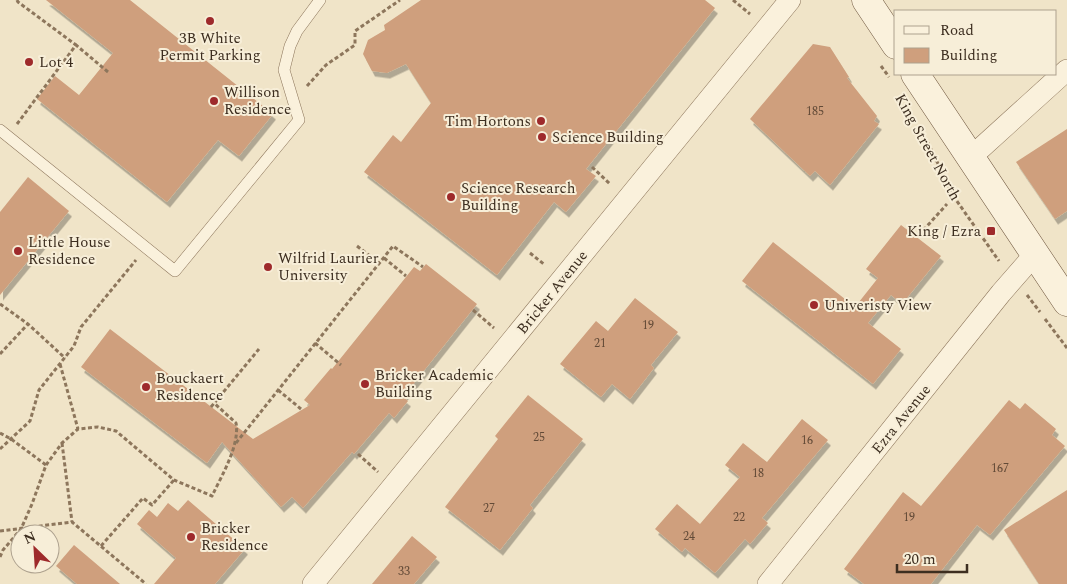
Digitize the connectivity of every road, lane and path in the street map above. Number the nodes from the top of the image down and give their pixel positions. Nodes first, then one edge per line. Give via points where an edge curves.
1 (17, 0) edge
2 (320, 0) edge
3 (400, 0) edge
4 (790, 0) edge
5 (866, 0) edge
6 (76, 46) junction
7 (886, 52) edge
8 (894, 64) edge
9 (1067, 70) edge
10 (108, 72) dead end
11 (904, 79) edge
12 (293, 102) junction
13 (4, 132) edge
14 (927, 141) dead end
15 (970, 158) junction
16 (592, 167) dead end
17 (610, 184) dead end
18 (947, 204) dead end
19 (920, 235) dead end
20 (358, 246) dead end
21 (146, 248) junction
22 (530, 253) dead end
23 (1035, 254) junction
24 (384, 258) junction
25 (379, 264) junction
26 (545, 265) dead end
27 (1002, 266) dead end
28 (423, 267) dead end
29 (406, 276) dead end
30 (1029, 297) dead end
31 (1067, 302) edge
32 (0, 304) edge
33 (473, 310) dead end
34 (28, 324) junction
35 (495, 328) dead end
36 (315, 343) junction
37 (1067, 348) edge
38 (258, 349) dead end
39 (0, 354) edge
40 (65, 358) junction
41 (60, 364) junction
42 (341, 365) dead end
43 (278, 390) junction
44 (301, 409) dead end
45 (78, 428) junction
46 (0, 433) edge
47 (11, 439) junction
48 (62, 442) junction
49 (235, 444) junction
50 (0, 450) edge
51 (358, 454) dead end
52 (46, 465) junction
53 (379, 472) dead end
54 (174, 480) junction
55 (72, 522) junction
56 (23, 524) edge
57 (57, 524) edge
58 (10, 542) edge
59 (102, 546) junction
60 (0, 557) edge
61 (146, 584) edge
62 (313, 584) edge
63 (768, 584) edge

1 - 6 path
2 - 12 lane via 296,31 290,46 284,70
3 - 12 path via 355,32 355,45 326,65
4 - 62 street, Bricker Avenue
5 - 7 main road
6 - 10 path
6 - 13 path via 21,120
7 - 8 path, King Street North
9 - 15 street
11 - 15 main road, King Street North
12 - 21 lane via 299,120 175,271
13 - 21 lane
14 - 27 path, King Street North via 954,197
15 - 23 main road, King Street North
16 - 17 path
18 - 19 path
20 - 25 path
21 - 40 path via 81,327
22 - 26 path
23 - 31 main road, King Street North
23 - 63 street, Ezra Avenue
24 - 25 path
24 - 28 path via 393,246
24 - 29 path
25 - 36 path
30 - 37 path
32 - 34 path
33 - 35 path
34 - 39 path
34 - 40 path
36 - 42 path
36 - 43 path
38 - 49 path via 213,405 236,423
40 - 41 path
41 - 45 path
41 - 47 path via 39,390 30,421
43 - 44 path
43 - 49 path
45 - 48 path
45 - 54 path via 98,427 116,431
46 - 47 path
47 - 50 path
47 - 52 path
48 - 52 path
48 - 55 path
49 - 54 path via 212,496
51 - 53 path
52 - 56 path
54 - 59 path via 152,505 143,498
55 - 57 path
55 - 59 path
58 - 60 path
59 - 61 path

